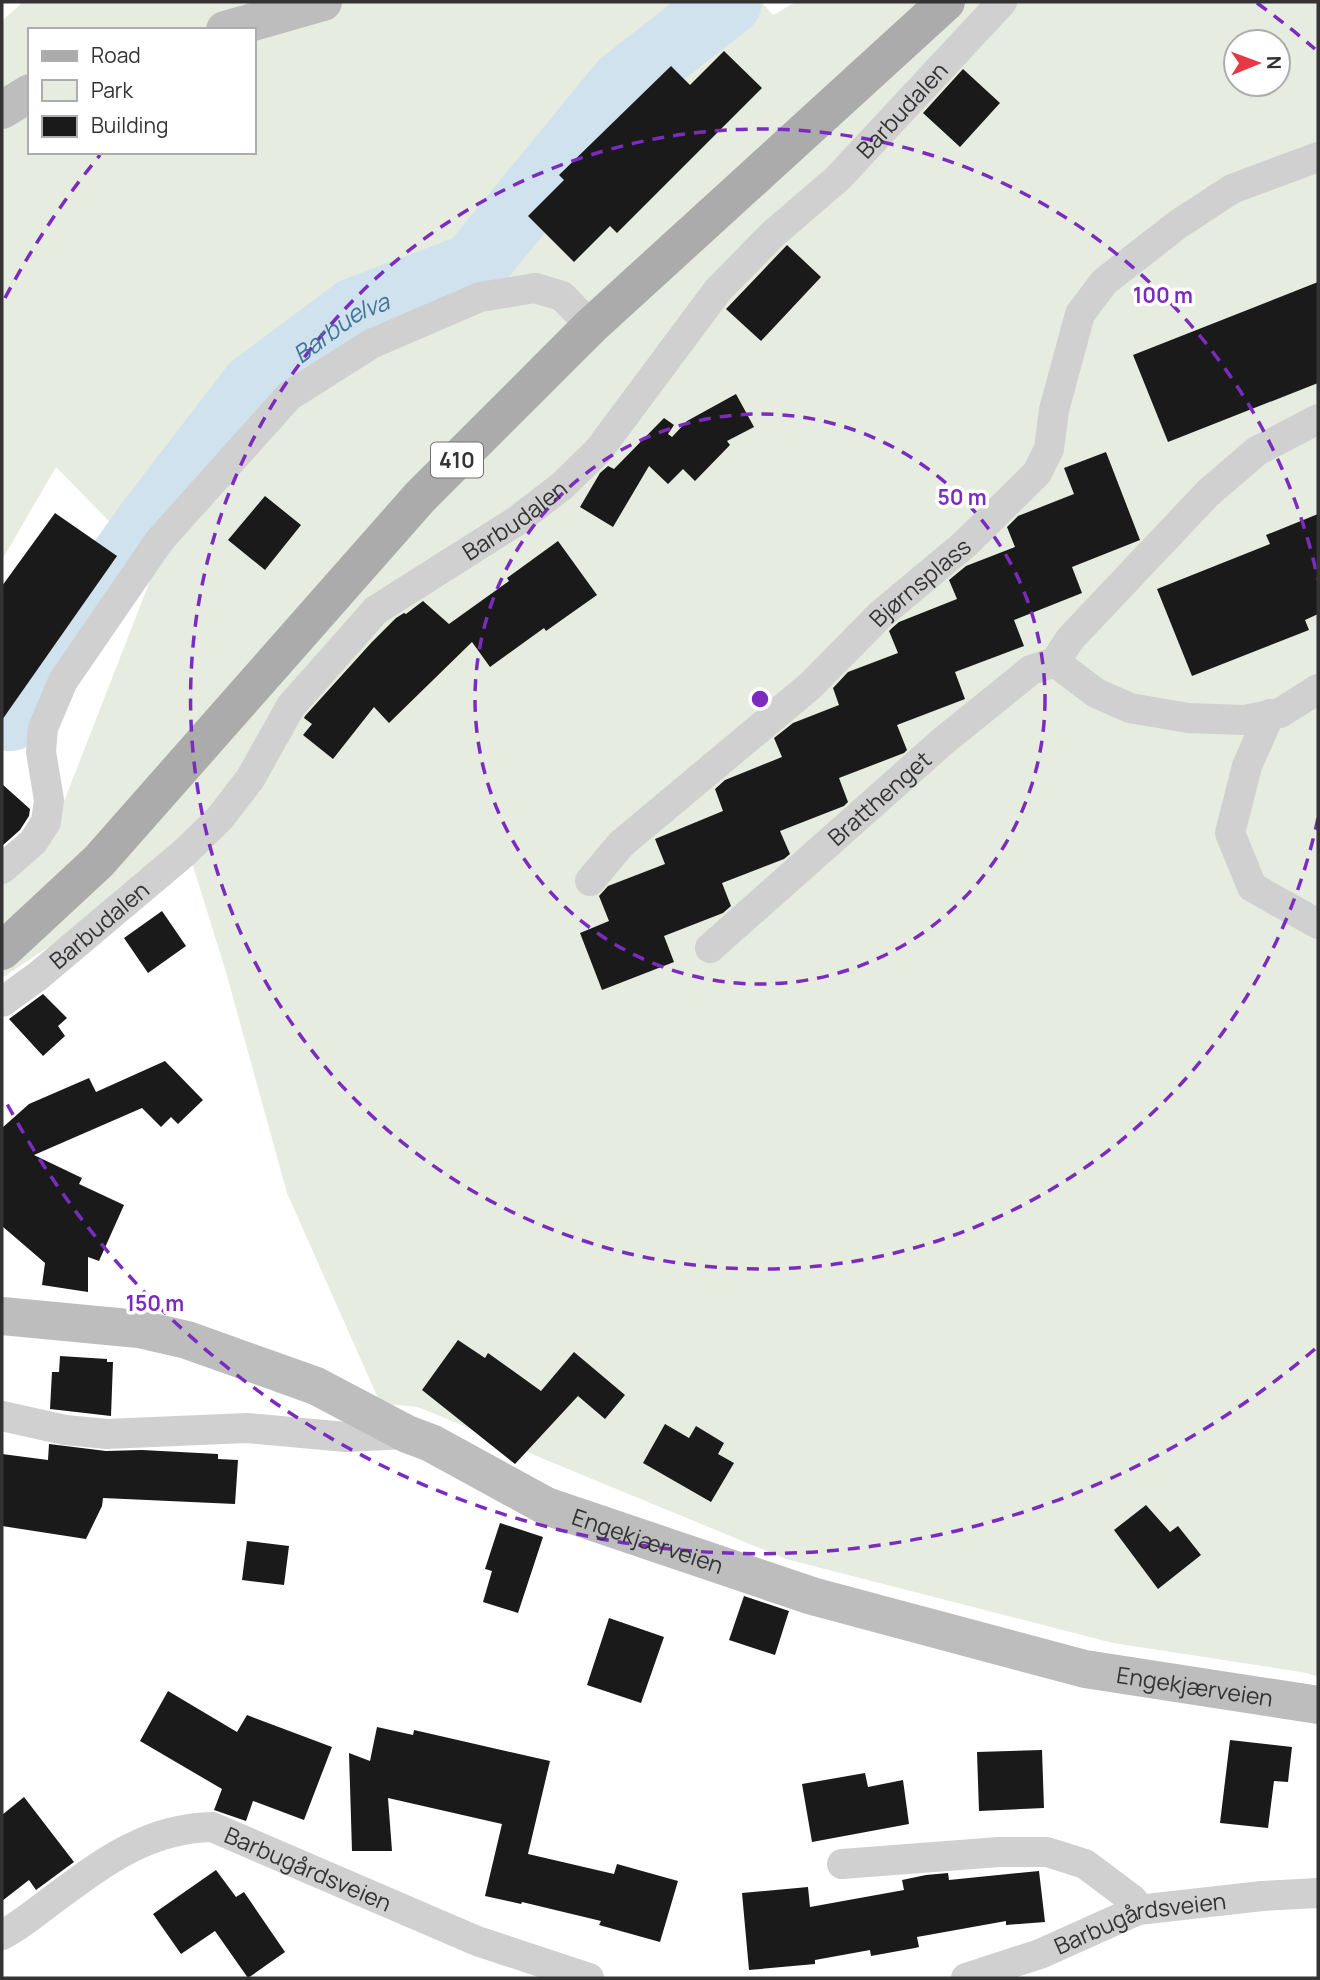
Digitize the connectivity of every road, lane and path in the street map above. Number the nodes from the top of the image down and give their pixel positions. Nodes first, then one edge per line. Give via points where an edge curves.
1 (323, 2) edge
2 (946, 2) edge
3 (1002, 2) edge
4 (232, 28) edge
5 (28, 94) edge
6 (2, 110) edge
7 (1318, 157) edge
8 (591, 326) junction
9 (1318, 419) edge
10 (1055, 662) junction
11 (1318, 689) edge
12 (1270, 714) junction
13 (2, 869) edge
14 (590, 881) dead end
15 (1318, 924) edge
16 (710, 948) dead end
17 (2, 951) edge
18 (2, 1002) edge
19 (2, 1315) edge
20 (2, 1416) edge
21 (407, 1434) junction
22 (1318, 1705) edge
23 (842, 1864) dead end
24 (1318, 1892) edge
25 (1138, 1910) junction
26 (2, 1935) edge
27 (589, 1978) edge
28 (966, 1978) edge

1 - 4 street
2 - 8 main road, Barbudalen / 410
3 - 18 street, Barbudalen via 838,178 718,290 598,451 515,522 376,610 291,706 250,779 220,818 174,862
5 - 6 street
7 - 14 street, Bjørnsplass via 1232,189 1104,282 1080,314 1054,410 1049,449 1037,473 965,544 880,615 810,686 621,844
8 - 13 street via 562,296 535,288 480,297 371,344 289,396 159,541 62,681 43,728 41,752 49,800 46,822 33,842
8 - 17 main road, Barbudalen / 410 via 420,497 99,861
9 - 10 street via 1257,452 1208,493 1070,639
10 - 12 street via 1096,693 1130,708 1188,718 1244,720
10 - 16 street, Bratthenget via 1031,670 942,742
11 - 12 street via 1280,713
12 - 15 street via 1247,765 1230,833 1252,887
19 - 21 street, Engekjærveien via 139,1329 187,1340 316,1386
20 - 21 street via 107,1434 247,1428 346,1437
21 - 22 street, Engekjærveien via 546,1506 812,1596 1085,1669
23 - 25 street via 1047,1852 1085,1864 1133,1900
24 - 25 street, Barbugårdsveien
25 - 28 street, Barbugårdsveien via 1040,1954
26 - 27 street, Barbugårdsveien via 138,1842 186,1828 212,1827 477,1941

